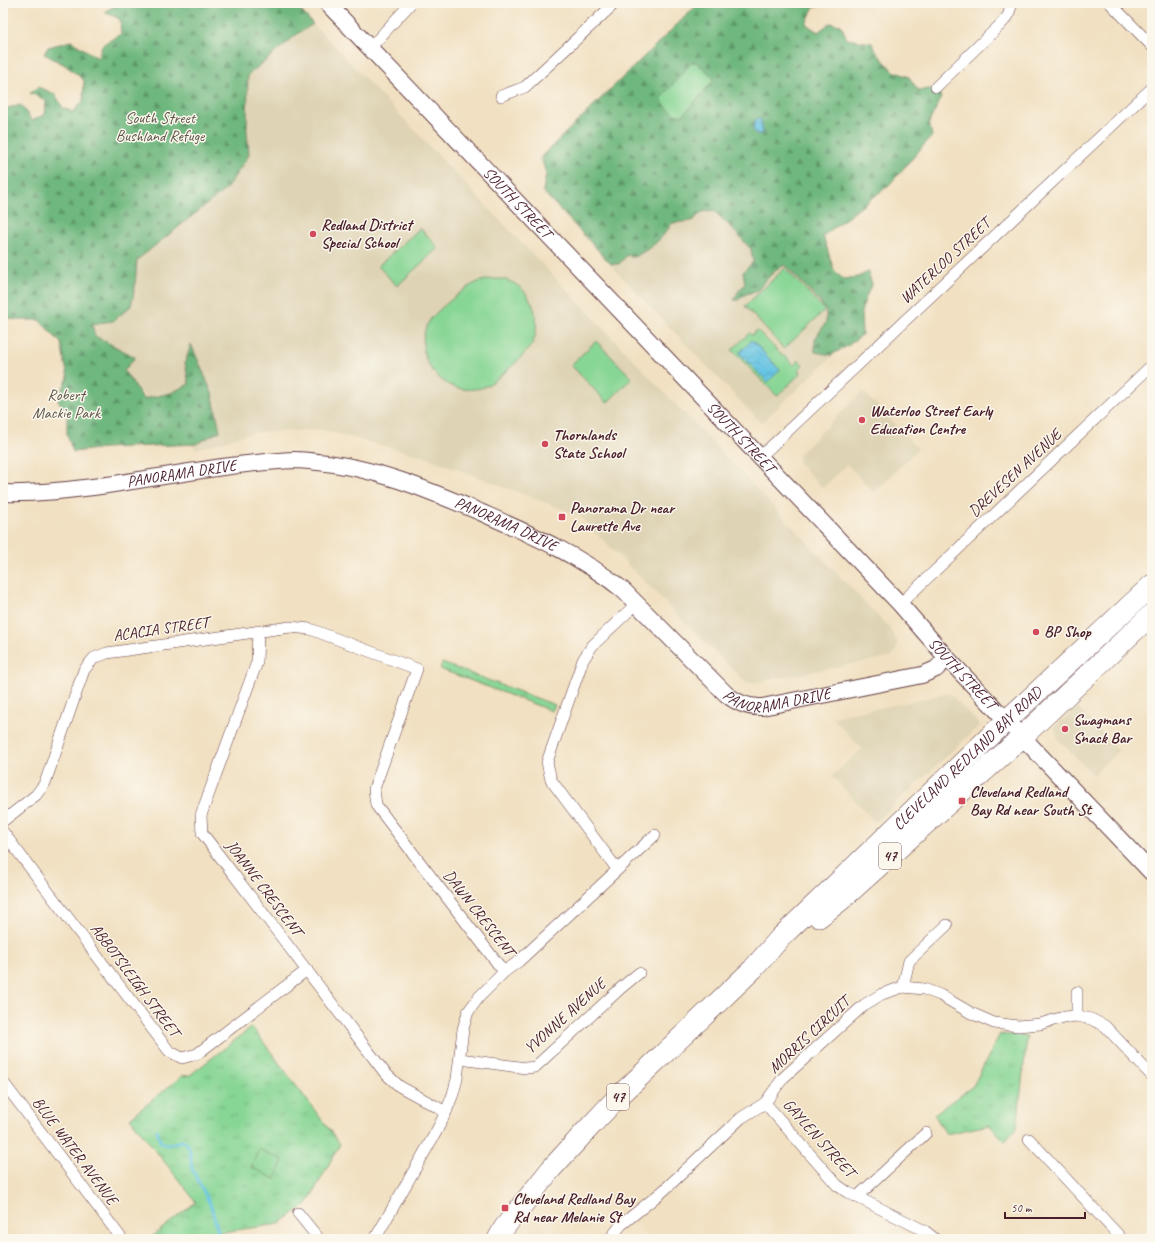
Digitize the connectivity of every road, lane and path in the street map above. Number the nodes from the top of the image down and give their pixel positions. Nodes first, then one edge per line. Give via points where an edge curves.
1 (327, 3) edge
2 (411, 3) edge
3 (615, 3) edge
4 (1012, 3) edge
5 (1110, 3) edge
6 (1152, 46) edge
7 (370, 48) junction
8 (936, 87) dead end
9 (1152, 88) edge
10 (501, 96) dead end
11 (1152, 364) edge
12 (760, 458) junction
13 (3, 494) edge
14 (1152, 585) edge
15 (636, 604) junction
16 (900, 604) junction
17 (1152, 614) edge
18 (258, 631) junction
19 (948, 658) junction
20 (417, 669) joint
21 (1007, 720) junction
22 (1022, 737) junction
23 (3, 821) edge
24 (3, 832) edge
25 (655, 835) dead end
26 (617, 869) junction
27 (1152, 873) edge
28 (947, 924) dead end
29 (753, 969) junction
30 (307, 970) junction
31 (504, 972) junction
32 (639, 974) dead end
33 (903, 987) junction
34 (1077, 992) dead end
35 (1077, 1016) junction
36 (460, 1059) junction
37 (1152, 1076) edge
38 (3, 1082) edge
39 (765, 1102) junction
40 (446, 1112) junction
41 (926, 1133) dead end
42 (1029, 1140) dead end
43 (857, 1197) junction
44 (298, 1213) dead end
45 (122, 1239) edge
46 (319, 1239) edge
47 (375, 1239) edge
48 (498, 1239) edge
49 (610, 1239) edge
50 (935, 1239) edge
51 (1122, 1239) edge

1 - 7 street, SOUTH STREET
2 - 7 street
3 - 10 street via 526,87
4 - 8 street via 1008,16 1000,25
5 - 6 street
7 - 12 street, SOUTH STREET
9 - 12 street, WATERLOO STREET
11 - 16 street, DREVESEN AVENUE
12 - 16 street, SOUTH STREET
13 - 15 street, PANORAMA DRIVE via 59,492 257,463 298,460 335,464 377,473 448,499 545,540 578,558 608,579
14 - 21 highway, CLEVELAND REDLAND BAY ROAD / 47
15 - 19 street, PANORAMA DRIVE via 726,694 753,708 922,675 936,669
15 - 26 street via 592,646 583,660 547,762 551,780
16 - 19 street, SOUTH STREET
17 - 22 highway, CLEVELAND REDLAND BAY ROAD / 47
18 - 20 street, ACACIA STREET via 290,627 310,629
18 - 23 street, ACACIA STREET via 107,653 94,658 84,670 45,782 36,795
18 - 30 street, JOANNE CRESCENT via 257,662 201,815 202,833
19 - 21 street, SOUTH STREET
20 - 31 street, DAWN CRESCENT via 374,789 376,805
21 - 22 street, SOUTH STREET
21 - 29 highway, CLEVELAND REDLAND BAY ROAD / 47 via 780,938
22 - 27 street, SOUTH STREET
22 - 29 highway, CLEVELAND REDLAND BAY ROAD / 47 via 841,900
24 - 30 street, ABBOTSLEIGH STREET via 169,1051 182,1058 197,1054
25 - 26 street
26 - 31 street
28 - 33 street via 909,961
29 - 48 highway, CLEVELAND REDLAND BAY ROAD / 47 via 615,1100 551,1169
30 - 40 street, JOANNE CRESCENT via 385,1073 399,1086
31 - 36 street, DAWN CRESCENT via 468,1012 463,1029
32 - 36 street, YVONNE AVENUE via 535,1067
33 - 35 street, MORRIS CIRCUIT via 940,994 971,1013 994,1023 1018,1026
33 - 39 street, MORRIS CIRCUIT via 882,994 864,1005 783,1078
34 - 35 street
35 - 37 street, MORRIS CIRCUIT via 1105,1026
36 - 40 street, DAWN CRESCENT via 455,1087
38 - 45 street, BLUE WATER AVENUE
39 - 43 street, GAYLEN STREET via 838,1185
39 - 49 street, MORRIS CIRCUIT via 741,1118 663,1191 621,1225
40 - 47 street, DAWN CRESCENT
41 - 43 street
42 - 51 street
43 - 50 street, GAYLEN STREET via 925,1231
44 - 46 street

